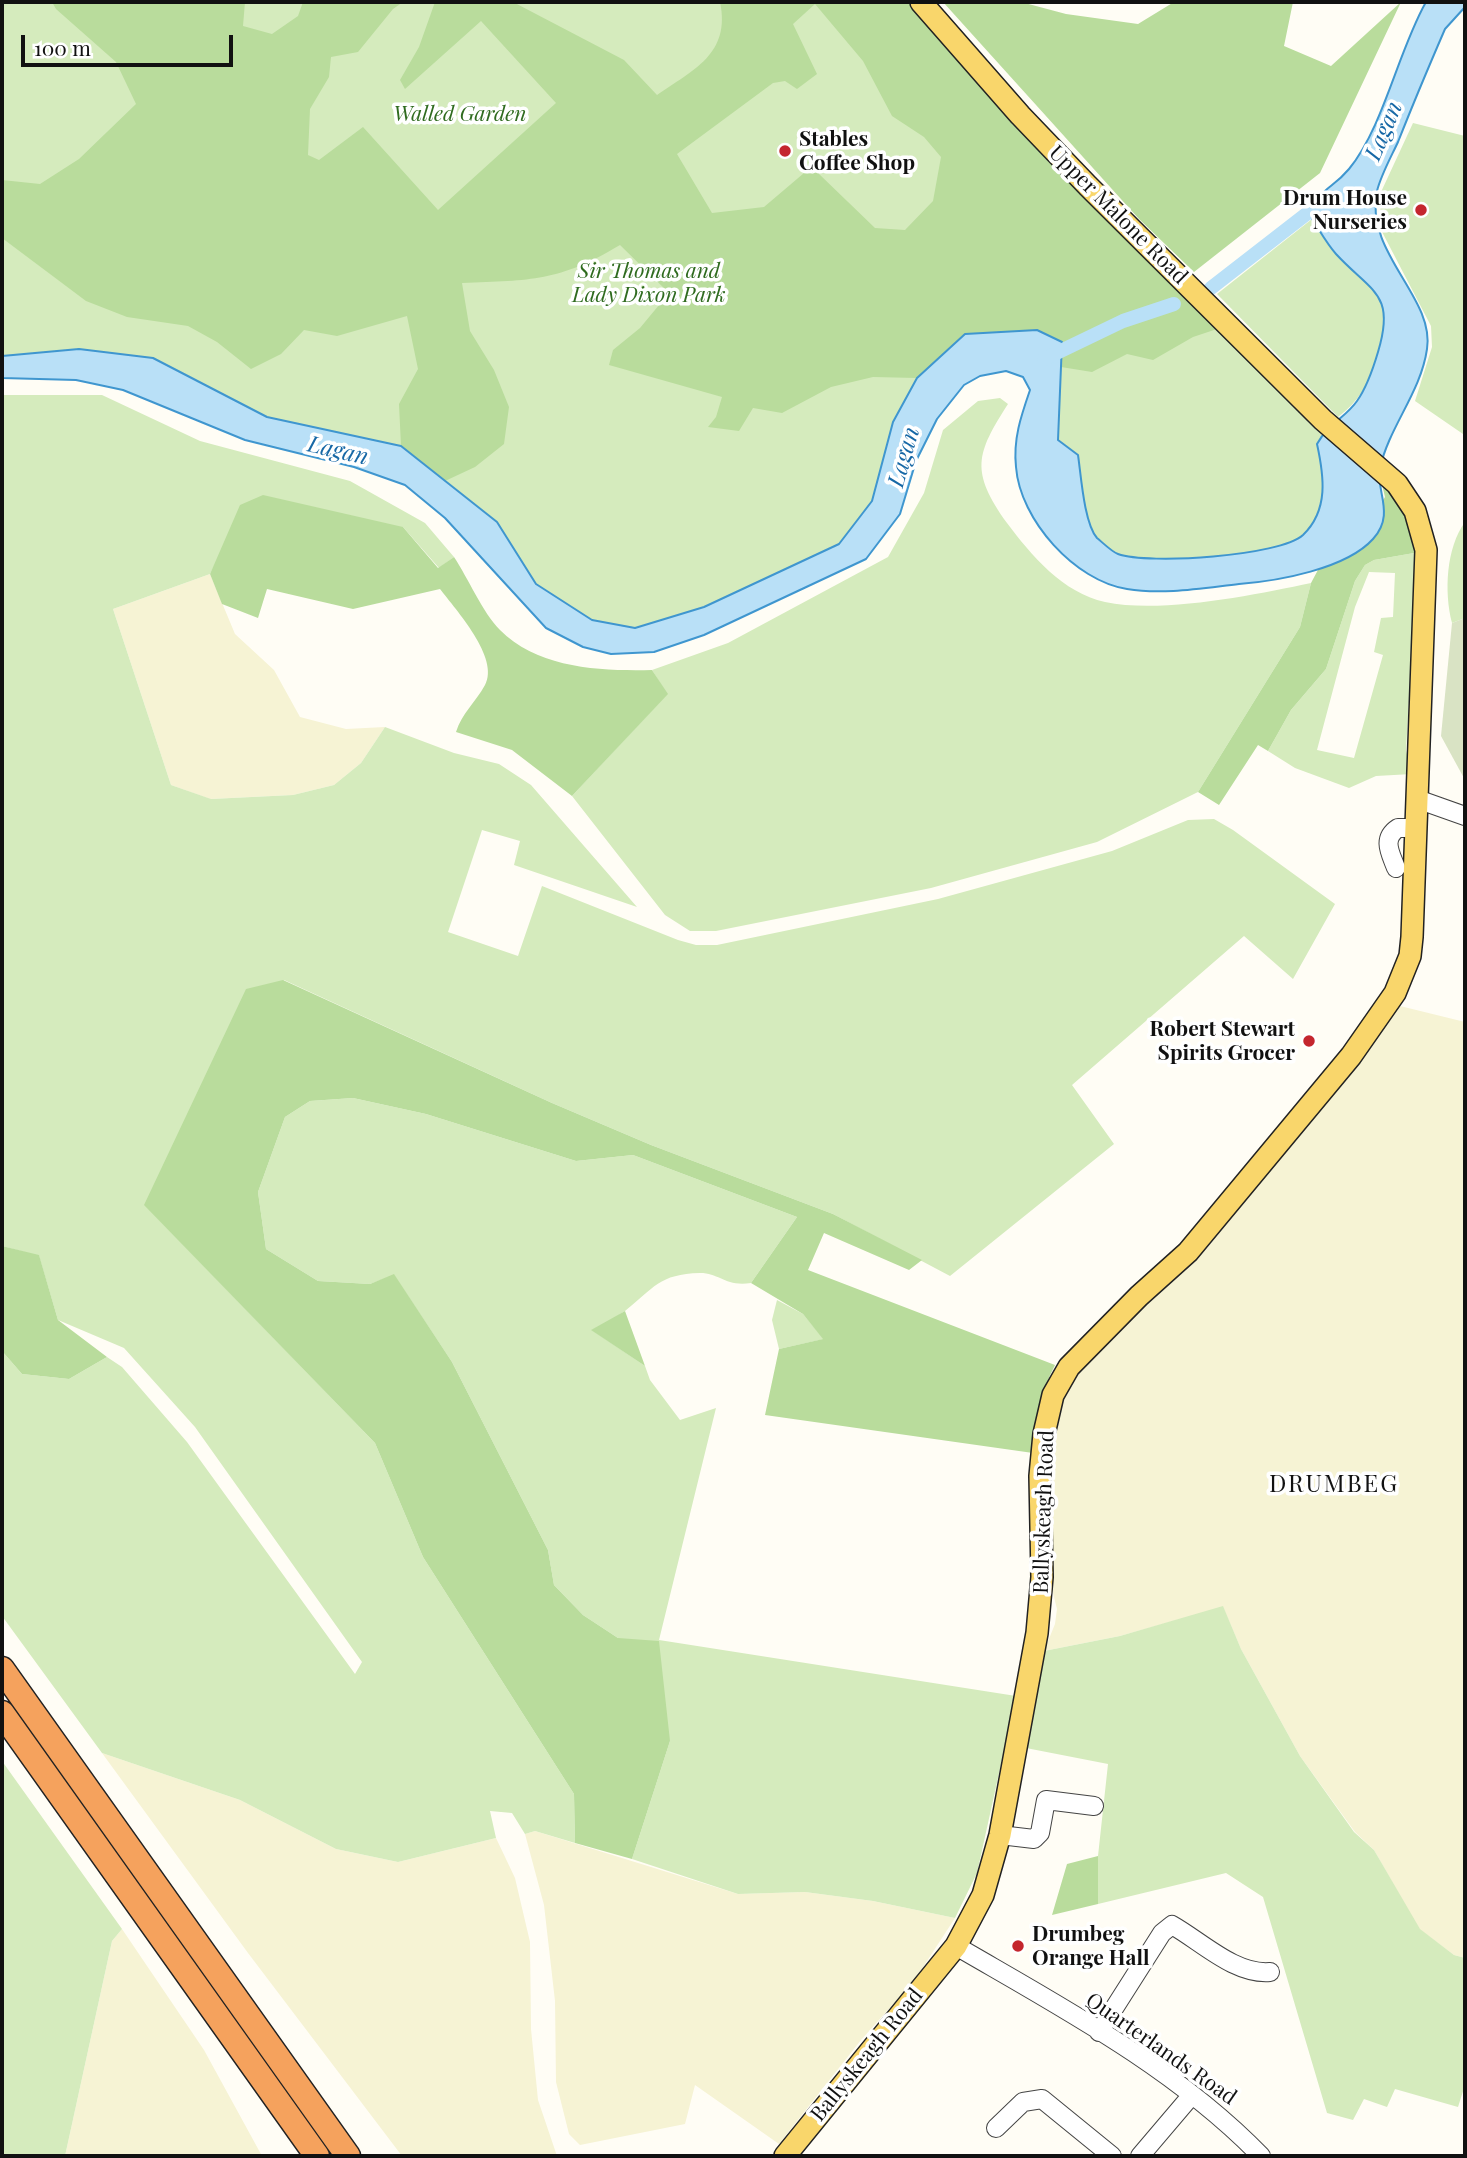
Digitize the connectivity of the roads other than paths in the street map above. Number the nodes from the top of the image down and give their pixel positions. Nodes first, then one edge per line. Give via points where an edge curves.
1 (921, 2) edge
2 (1417, 799) junction
3 (1465, 816) edge
4 (1416, 828) junction
5 (1396, 868) dead end
6 (2, 1669) edge
7 (2, 1713) edge
8 (1094, 1806) dead end
9 (1000, 1835) junction
10 (956, 1946) junction
11 (1270, 1972) dead end
12 (1099, 2032) junction
13 (1191, 2096) junction
14 (996, 2128) dead end
15 (317, 2156) edge
16 (348, 2156) edge
17 (785, 2156) edge
18 (1112, 2156) edge
19 (1140, 2156) edge
20 (1261, 2156) edge

1 - 2 main road, Upper Malone Road via 1020,115 1323,420 1397,484 1416,511 1426,551
2 - 3 street
2 - 4 main road, Ballyskeagh Road
4 - 5 street via 1398,828 1389,838
4 - 9 main road, Ballyskeagh Road via 1410,956 1384,1012 1188,1252 1069,1367 1053,1395 1040,1476 1041,1603
6 - 16 highway
7 - 15 highway
8 - 9 street via 1046,1800 1040,1833 1034,1839
9 - 10 main road, Ballyskeagh Road via 984,1895
10 - 12 street, Quarterlands Road
10 - 17 main road, Ballyskeagh Road
11 - 12 street via 1256,1973 1234,1964 1172,1926 1162,1933
12 - 13 street, Quarterlands Road
13 - 19 street
13 - 20 street, Quarterlands Road
14 - 18 street via 1023,2102 1042,2099

